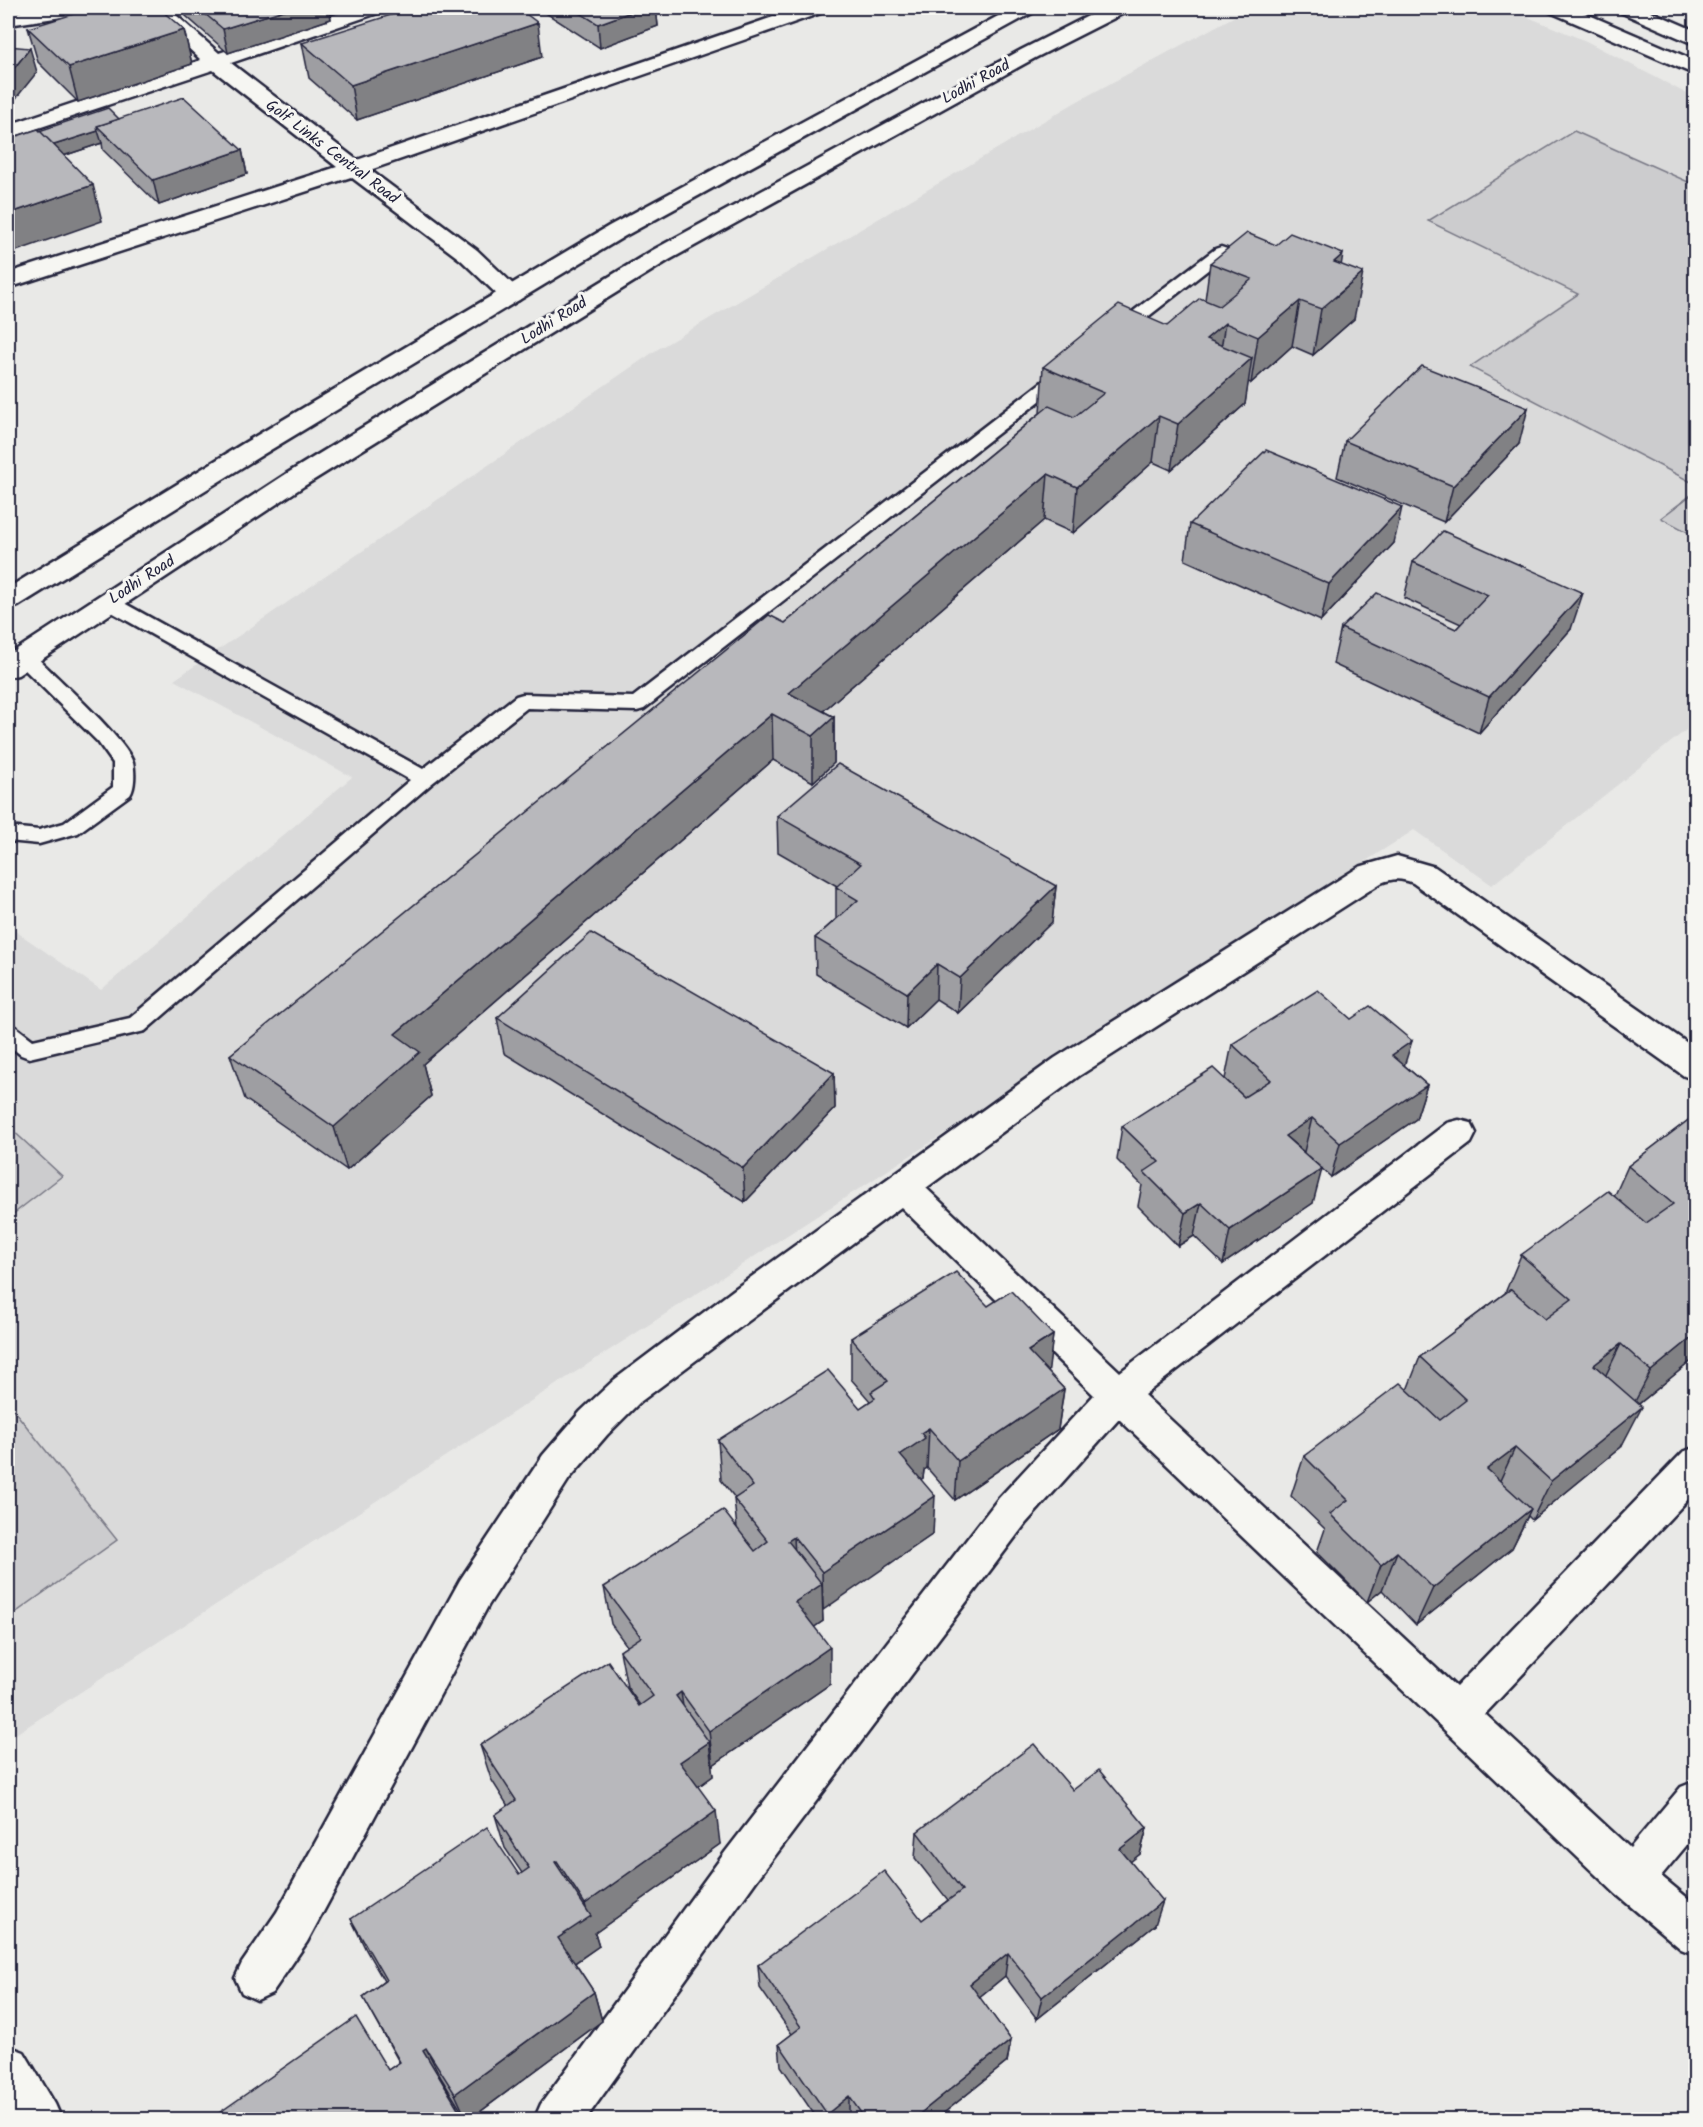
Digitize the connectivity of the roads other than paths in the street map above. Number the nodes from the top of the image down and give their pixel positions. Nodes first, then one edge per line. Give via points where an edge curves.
1 (82, 8) edge
2 (156, 8) edge
3 (374, 8) edge
4 (817, 8) edge
5 (1027, 8) edge
6 (1119, 8) edge
7 (1557, 8) edge
8 (1627, 8) edge
9 (8, 19) edge
10 (1695, 39) edge
11 (216, 62) junction
12 (1695, 69) edge
13 (8, 132) edge
14 (352, 169) junction
15 (1221, 252) edge
16 (8, 281) edge
17 (510, 295) junction
18 (1099, 346) edge
19 (1080, 361) edge
20 (8, 600) edge
21 (108, 602) junction
22 (16, 662) edge
23 (424, 779) junction
24 (8, 834) edge
25 (8, 1033) edge
26 (1695, 1067) edge
27 (1459, 1133) dead end
28 (902, 1187) junction
29 (1117, 1395) junction
30 (1695, 1464) edge
31 (1457, 1715) junction
32 (1695, 1801) edge
33 (1631, 1879) junction
34 (1695, 1935) edge
35 (257, 1978) dead end
36 (8, 2068) edge
37 (39, 2120) edge
38 (557, 2120) edge

1 - 9 street
2 - 11 street, Golf Links Central Road
3 - 11 street
4 - 14 street
5 - 17 street via 617,231
6 - 21 street, Lodhi Road via 661,255 295,480
7 - 12 street
8 - 10 street
11 - 13 street
11 - 14 street, Golf Links Central Road
14 - 16 street
14 - 17 street, Golf Links Central Road via 469,255
15 - 18 lane
17 - 20 street
19 - 23 lane via 638,704 524,701
21 - 22 street, Lodhi Road
21 - 23 lane
22 - 24 lane via 105,737 123,762 123,790 71,828 39,837
23 - 25 lane via 137,1025 29,1048
26 - 28 street via 1424,875 1406,867 1390,866 1067,1066
27 - 29 street
28 - 29 street
28 - 35 street via 627,1391 556,1467 474,1593 292,1927
29 - 31 street
29 - 38 street via 1012,1511 741,1866
30 - 31 street
31 - 33 street
32 - 33 street
33 - 34 street
36 - 37 street

